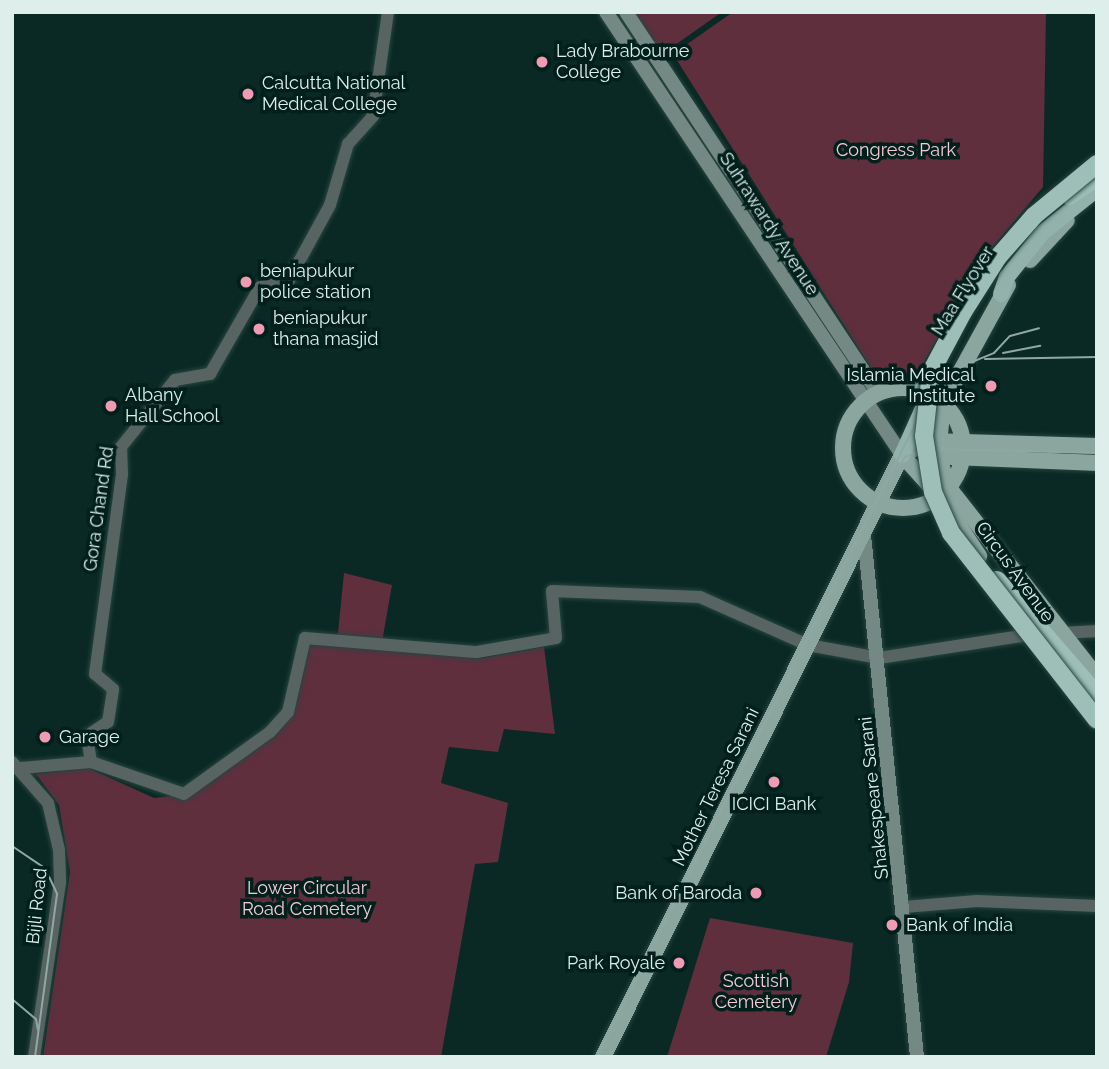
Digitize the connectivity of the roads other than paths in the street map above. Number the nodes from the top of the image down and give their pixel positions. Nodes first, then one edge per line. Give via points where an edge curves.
1 (388, 12) edge
2 (606, 12) edge
3 (626, 12) edge
4 (1097, 154) edge
5 (1097, 164) edge
6 (1097, 177) edge
7 (1097, 189) edge
8 (1097, 198) edge
9 (1037, 224) joint
10 (1001, 294) junction
11 (922, 390) junction
12 (871, 398) junction
13 (943, 404) junction
14 (1097, 446) edge
15 (938, 448) junction
16 (963, 450) junction
17 (904, 457) junction
18 (1097, 463) edge
19 (944, 493) junction
20 (880, 504) junction
21 (866, 530) junction
22 (997, 580) junction
23 (1097, 631) edge
24 (1062, 633) junction
25 (1035, 634) junction
26 (808, 645) junction
27 (879, 657) junction
28 (1097, 677) edge
29 (1097, 695) edge
30 (1097, 711) edge
31 (1097, 720) edge
32 (91, 762) junction
33 (17, 765) edge
34 (1097, 906) edge
35 (904, 907) junction
36 (34, 1057) edge
37 (603, 1057) edge
38 (917, 1057) edge

1 - 32 street, Gora Chand Rd via 373,116 348,145 330,205 289,280 260,287 210,374 175,380 121,447 122,474 95,674 113,689 108,722 87,736
2 - 12 main road, Suhrawardy Avenue
3 - 12 main road, Suhrawardy Avenue
4 - 11 main road, Maa Flyover via 1065,179 998,252
5 - 31 highway, bridge via 1034,216 998,257 931,372 923,436 933,492 951,533
6 - 9 highway, Maa Flyover
7 - 10 highway, Maa Flyover via 1042,233 1007,277
8 - 10 main road via 1065,222
9 - 11 highway, Maa Flyover via 988,286
10 - 13 main road
11 - 12 main road
11 - 13 main road
11 - 17 highway, Maa Flyover
12 - 17 main road, Suhrawardy Avenue
12 - 20 main road via 845,432 843,449 852,481
13 - 15 main road
13 - 16 main road
14 - 16 main road
15 - 16 main road
15 - 17 main road via 916,444
15 - 19 main road
16 - 18 main road
16 - 19 main road
17 - 19 main road, Circus Avenue
17 - 20 main road, Mother Teresa Sarani
19 - 20 main road via 908,509
19 - 22 main road, Circus Avenue
19 - 24 main road, Circus Avenue
20 - 21 main road, Mother Teresa Sarani
21 - 26 main road, Mother Teresa Sarani
21 - 27 main road, Shakespeare Sarani
22 - 25 main road, Circus Avenue
22 - 29 highway
23 - 24 street
24 - 28 main road, Circus Avenue
25 - 27 street
25 - 30 main road, Circus Avenue
26 - 27 street
26 - 32 street via 700,597 552,591 556,639 477,652 304,638 288,712 270,732 184,794
26 - 37 main road, Mother Teresa Sarani
27 - 35 main road, Shakespeare Sarani
32 - 33 street
33 - 36 street, Bijli Road via 48,803 60,861
34 - 35 street via 977,901
35 - 38 main road, Shakespeare Sarani

